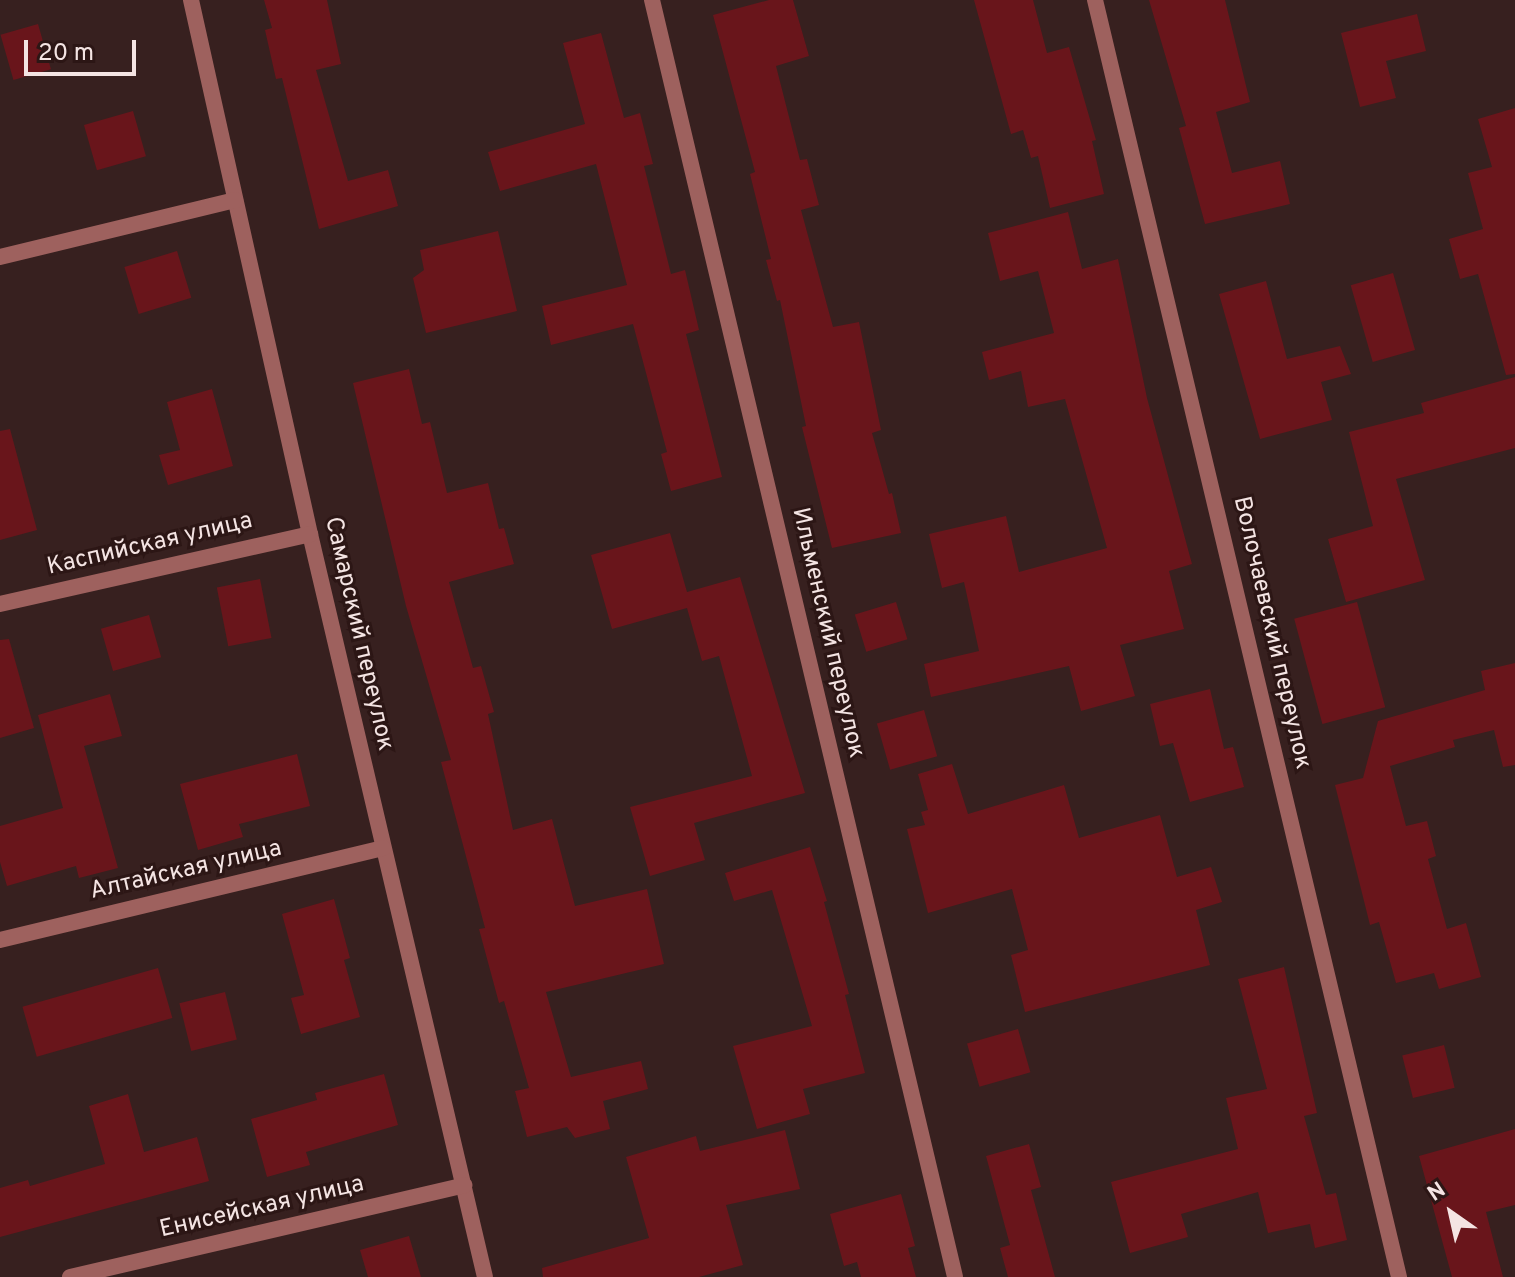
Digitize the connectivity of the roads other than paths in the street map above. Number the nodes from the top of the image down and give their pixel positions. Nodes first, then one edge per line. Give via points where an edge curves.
1 (191, 0) edge
2 (652, 0) edge
3 (1095, 0) edge
4 (235, 200) junction
5 (0, 257) edge
6 (310, 534) junction
7 (0, 604) edge
8 (383, 848) junction
9 (0, 940) edge
10 (464, 1185) junction
11 (70, 1277) edge
12 (485, 1277) edge
13 (955, 1277) edge
14 (1399, 1277) edge

1 - 4 street, Самарский переулок
2 - 13 street, Ильменский переулок
3 - 14 street, Волочаевский переулок
4 - 5 street
4 - 6 street, Самарский переулок
6 - 7 street, Каспийская улица
6 - 8 street, Самарский переулок
8 - 9 street, Алтайская улица
8 - 10 street, Самарский переулок
10 - 11 street, Енисейская улица
10 - 12 street, Самарский переулок

